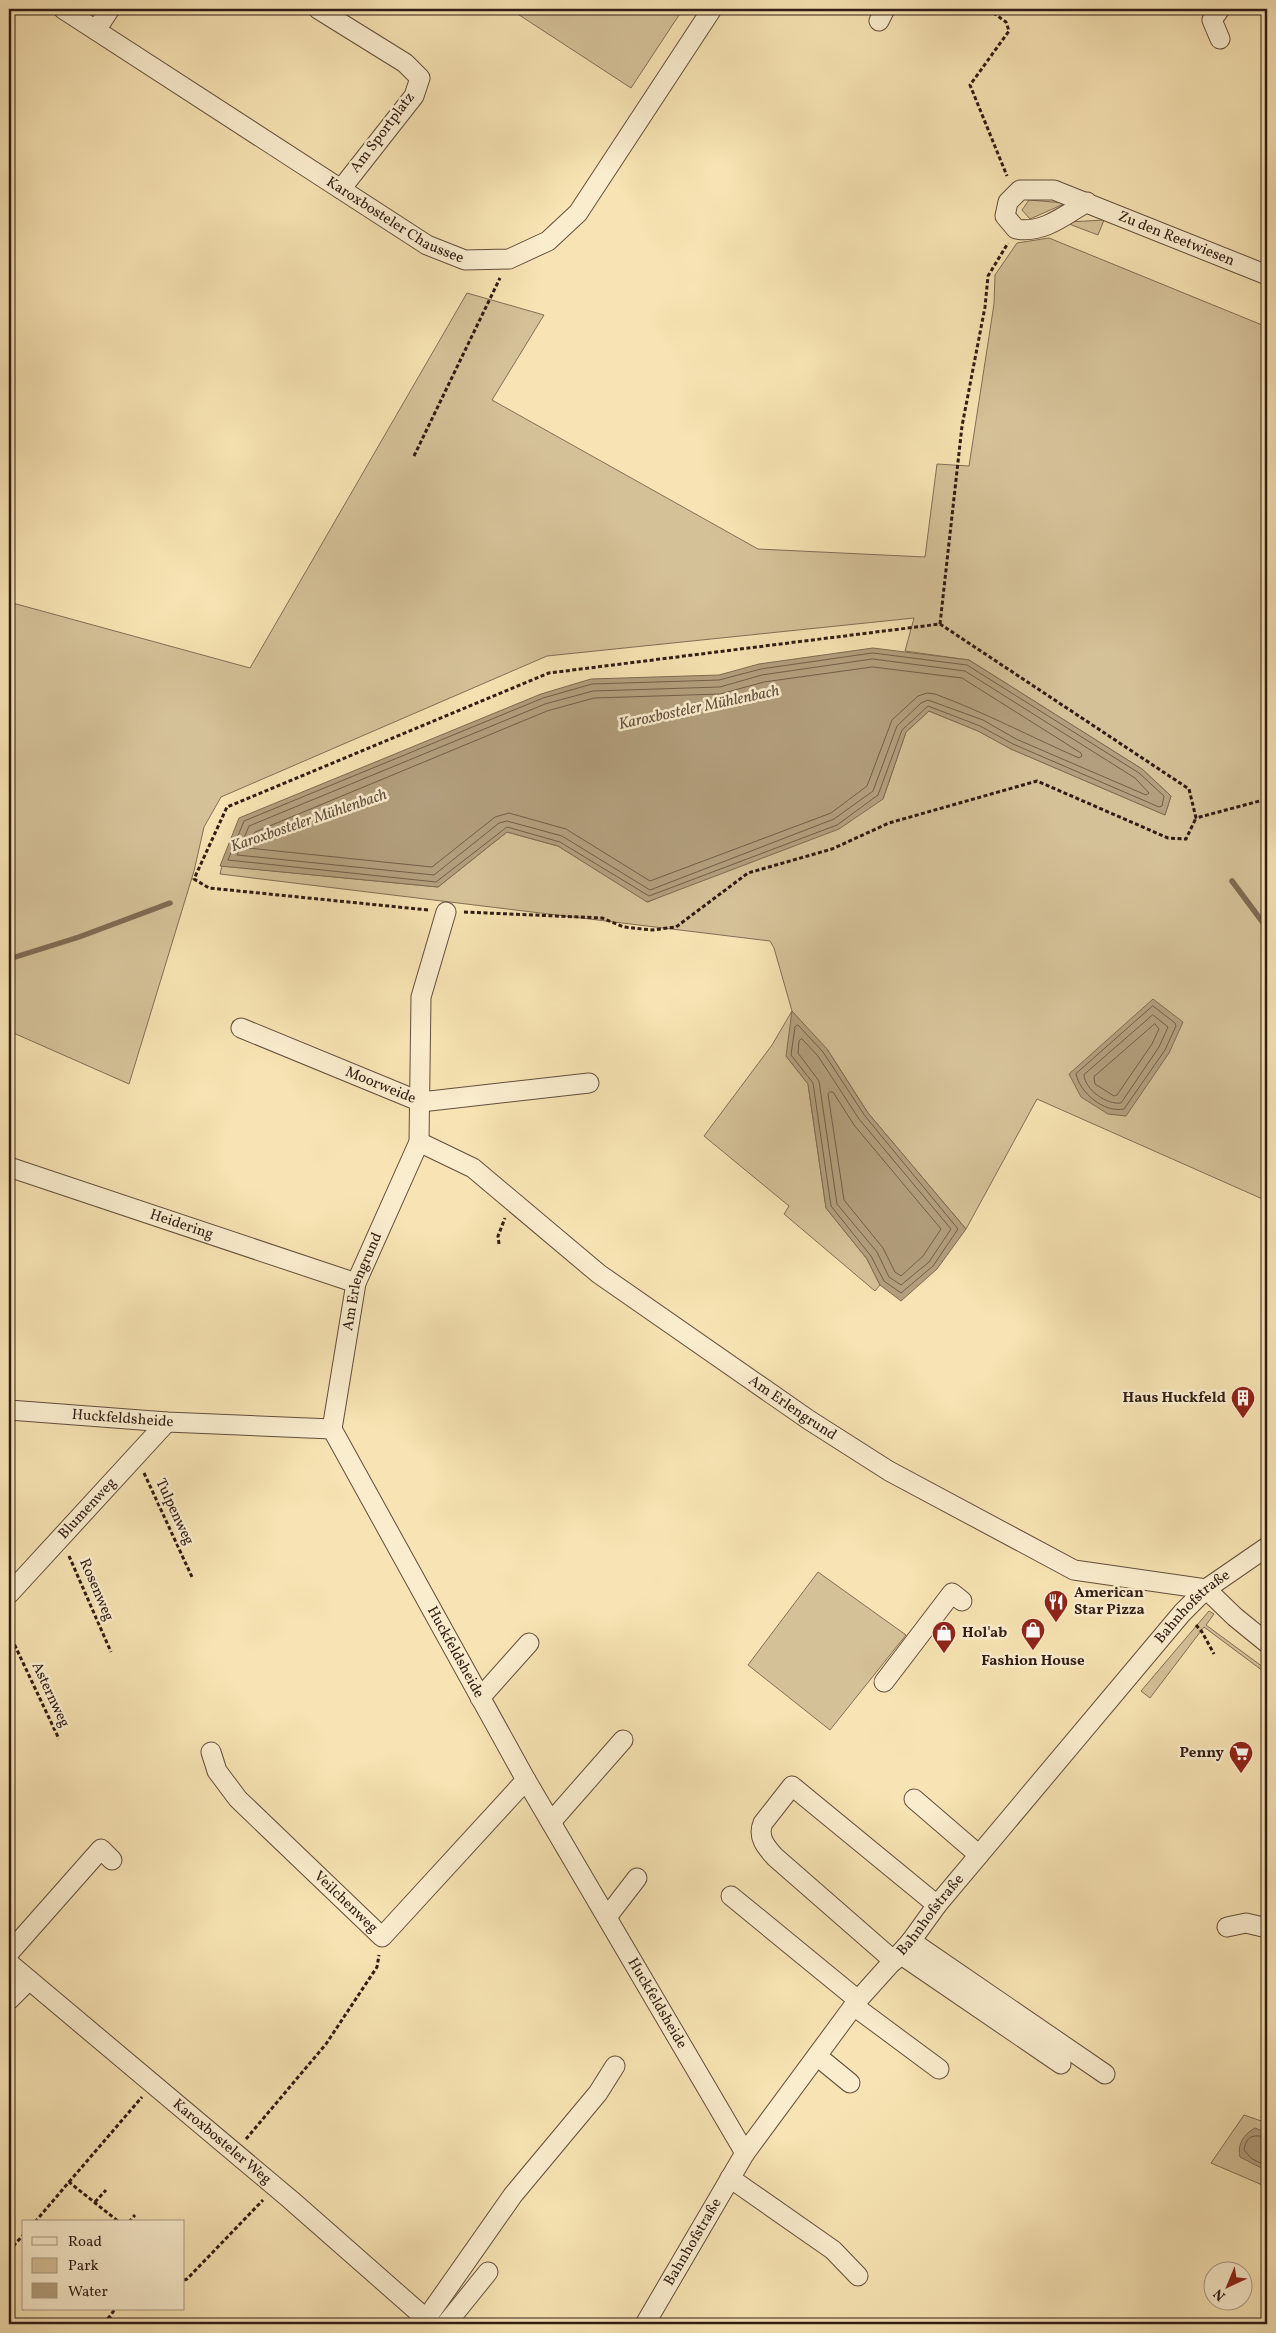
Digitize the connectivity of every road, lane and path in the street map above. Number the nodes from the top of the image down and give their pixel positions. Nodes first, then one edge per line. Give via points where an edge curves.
1 (62, 9) edge
2 (110, 9) edge
3 (318, 9) edge
4 (712, 9) edge
5 (988, 9) edge
6 (1220, 9) edge
7 (96, 30) junction
8 (1220, 39) dead end
9 (341, 189) junction
10 (1012, 196) junction
11 (1087, 202) junction
12 (1016, 229) junction
13 (509, 260) junction
14 (1267, 275) edge
15 (414, 456) dead end
16 (940, 624) junction
17 (1267, 799) edge
18 (1196, 818) junction
19 (446, 912) junction
20 (241, 1028) dead end
21 (589, 1083) dead end
22 (421, 1102) junction
23 (419, 1142) junction
24 (9, 1167) edge
25 (513, 1202) junction
26 (499, 1244) dead end
27 (356, 1283) junction
28 (9, 1410) edge
29 (167, 1422) junction
30 (332, 1429) junction
31 (136, 1456) junction
32 (61, 1537) junction
33 (1267, 1547) edge
34 (192, 1577) dead end
35 (1206, 1589) junction
36 (9, 1594) edge
37 (962, 1601) dead end
38 (1182, 1613) junction
39 (9, 1633) edge
40 (529, 1643) dead end
41 (1267, 1644) edge
42 (110, 1652) dead end
43 (1214, 1654) dead end
44 (884, 1682) dead end
45 (480, 1698) junction
46 (59, 1739) dead end
47 (623, 1740) dead end
48 (211, 1752) dead end
49 (526, 1780) junction
50 (914, 1799) dead end
51 (550, 1822) junction
52 (979, 1855) junction
53 (112, 1860) dead end
54 (637, 1878) dead end
55 (731, 1896) dead end
56 (937, 1905) junction
57 (607, 1918) junction
58 (1227, 1927) dead end
59 (1267, 1928) edge
60 (382, 1937) junction
61 (902, 1952) junction
62 (9, 1953) edge
63 (9, 1963) edge
64 (29, 1980) junction
65 (9, 2000) edge
66 (856, 2003) junction
67 (817, 2056) junction
68 (1060, 2064) dead end
69 (615, 2066) dead end
70 (939, 2069) dead end
71 (1105, 2074) dead end
72 (850, 2083) dead end
73 (153, 2084) junction
74 (234, 2152) junction
75 (745, 2153) junction
76 (730, 2178) junction
77 (69, 2182) junction
78 (275, 2186) junction
79 (106, 2190) dead end
80 (95, 2202) junction
81 (135, 2215) dead end
82 (36, 2220) edge
83 (117, 2220) edge
84 (131, 2220) edge
85 (22, 2236) edge
86 (9, 2250) edge
87 (488, 2272) dead end
88 (858, 2276) dead end
89 (185, 2280) edge
90 (114, 2310) edge
91 (109, 2317) junction
92 (429, 2322) edge
93 (104, 2324) edge
94 (116, 2324) edge
95 (446, 2324) edge
96 (645, 2324) edge

1 - 7 street, Karoxbosteler Chaussee
2 - 7 street
3 - 9 street, Am Sportplatz via 405,62 420,78 414,96
4 - 13 street, Karoxbosteler Chaussee via 578,213 548,241
5 - 10 path via 1006,22 1009,31 970,85
6 - 8 street via 1212,20
7 - 9 street, Karoxbosteler Chaussee
9 - 13 street, Karoxbosteler Chaussee via 428,245 465,260
10 - 11 street, Zu den Reetwiesen via 1020,190 1054,190
10 - 12 street via 1004,209 1005,216
11 - 12 street via 1049,226 1024,231
11 - 14 street, Zu den Reetwiesen
12 - 16 path via 988,276 962,426
13 - 15 path
16 - 18 path via 1189,789
16 - 19 path via 549,673 227,807 194,879 208,888
17 - 18 path
18 - 19 path via 1186,839 1168,838 1037,781 888,823 832,849 748,872 676,927 652,930 624,927 602,918
19 - 22 street, Am Erlengrund via 421,997
20 - 22 street, Moorweide
21 - 22 street, Moorweide
22 - 23 street, Am Erlengrund
23 - 25 street, Am Erlengrund via 473,1168
23 - 27 street, Am Erlengrund
24 - 27 street, Heidering
25 - 26 path via 498,1236
25 - 35 street, Am Erlengrund via 599,1274 809,1420 889,1471 1074,1570
27 - 30 street, Am Erlengrund
28 - 29 street, Huckfeldsheide
29 - 30 street, Huckfeldsheide
29 - 31 street, Blumenweg
30 - 45 street, Huckfeldsheide
31 - 32 street, Blumenweg
31 - 34 path, Tulpenweg
32 - 36 street, Blumenweg
32 - 42 path, Rosenweg
33 - 35 street, Bahnhofstraße
35 - 38 street, Bahnhofstraße
35 - 41 street
37 - 44 street via 952,1593
38 - 43 path via 1202,1632
38 - 52 street, Bahnhofstraße
39 - 46 path, Asternweg
40 - 45 street
45 - 49 street, Huckfeldsheide
47 - 51 street
48 - 60 street, Veilchenweg via 217,1771 238,1799
49 - 51 street, Huckfeldsheide
49 - 60 street, Veilchenweg
50 - 52 street
51 - 57 street, Huckfeldsheide
52 - 56 street, Bahnhofstraße
53 - 62 street via 101,1849
54 - 57 street
55 - 66 street
56 - 61 street, Bahnhofstraße
56 - 61 street via 792,1786 763,1823 760,1830 762,1839 775,1857
57 - 75 street, Huckfeldsheide
58 - 59 street via 1246,1923
60 - 74 path via 377,1967 326,2044
61 - 66 street, Bahnhofstraße
61 - 68 street
61 - 71 street
63 - 64 street, Karoxbosteler Weg
64 - 65 street
64 - 73 street, Karoxbosteler Weg
66 - 67 street, Bahnhofstraße
66 - 70 street
67 - 72 street
67 - 75 street, Bahnhofstraße
69 - 92 street via 598,2093 513,2195
73 - 74 street, Karoxbosteler Weg
73 - 77 path
74 - 78 street, Karoxbosteler Weg
75 - 76 street, Bahnhofstraße
76 - 88 street via 833,2250
76 - 96 street, Bahnhofstraße
77 - 80 path
77 - 82 path
78 - 89 path
78 - 92 street, Karoxbosteler Weg
79 - 80 path
80 - 83 path
81 - 84 path
85 - 86 path
87 - 95 street
90 - 91 path
91 - 93 path
91 - 94 path

